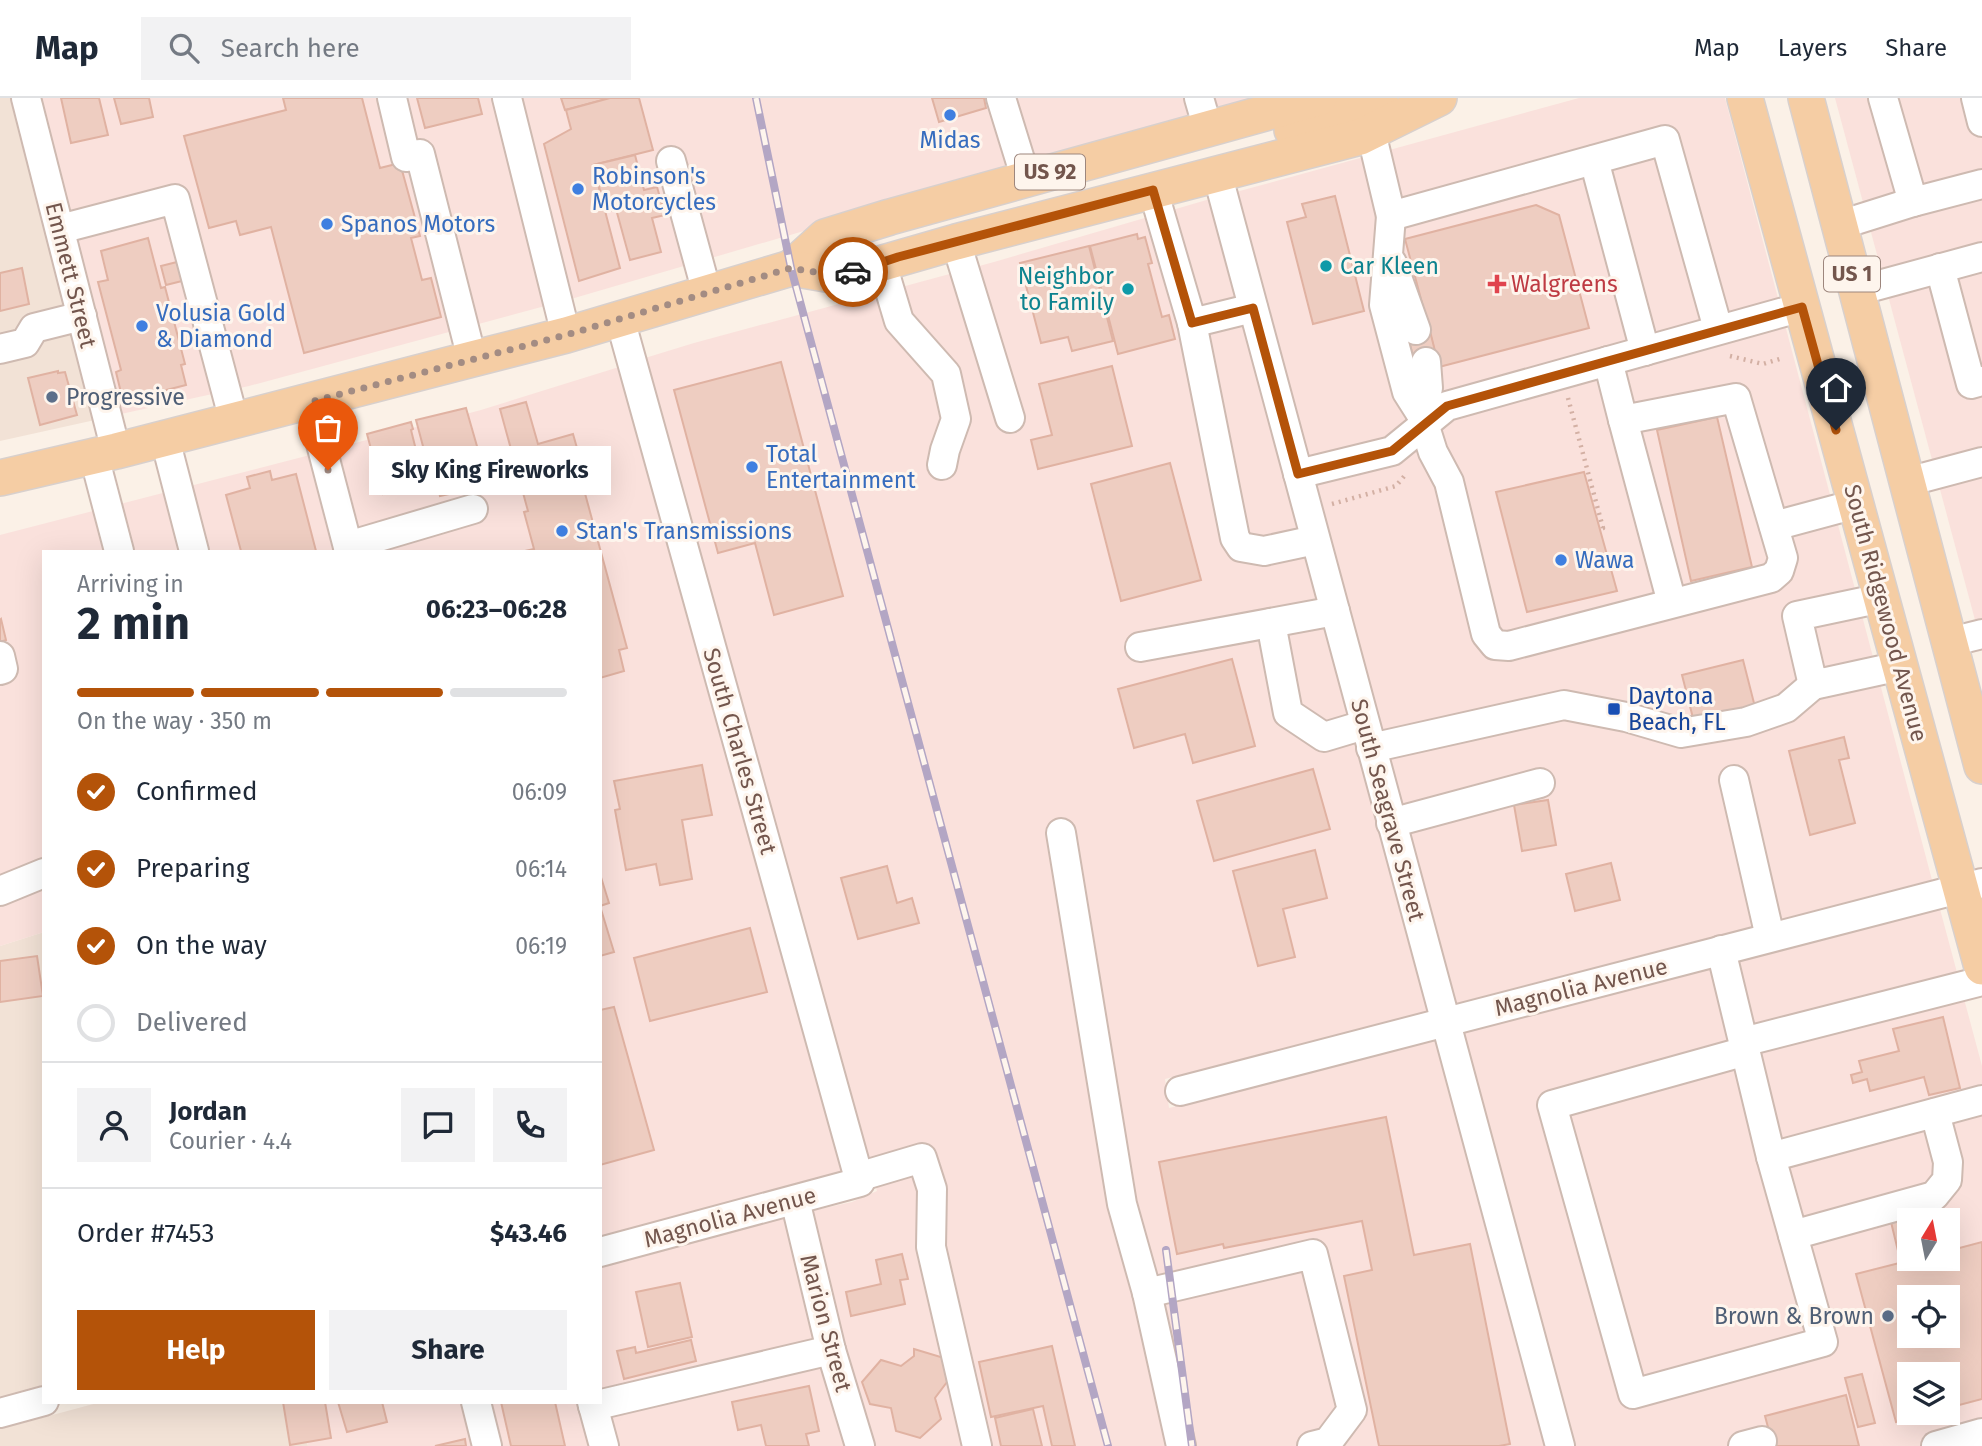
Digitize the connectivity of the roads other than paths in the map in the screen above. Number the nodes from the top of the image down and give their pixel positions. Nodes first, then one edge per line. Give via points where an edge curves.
1 (26, 98) edge
2 (391, 98) edge
3 (507, 98) edge
4 (1001, 98) edge
5 (1319, 98) edge
6 (1380, 98) edge
7 (1438, 98) edge
8 (1745, 98) edge
9 (1806, 98) edge
10 (1883, 98) edge
11 (1976, 98) edge
12 (1203, 113) edge
13 (1982, 122) edge
14 (1371, 132) junction
15 (1594, 160) junction
16 (671, 161) dead end
17 (1217, 173) junction
18 (1026, 179) junction
19 (1982, 184) edge
20 (1153, 190) junction
21 (1913, 202) junction
22 (1391, 216) junction
23 (1840, 225) junction
24 (60, 229) junction
25 (956, 242) junction
26 (1388, 254) junction
27 (1982, 257) edge
28 (890, 261) junction
29 (791, 268) junction
30 (1940, 268) junction
31 (1857, 291) junction
32 (707, 293) junction
33 (1802, 307) junction
34 (1253, 308) junction
35 (82, 316) junction
36 (620, 319) junction
37 (1192, 323) junction
38 (1416, 330) dead end
39 (566, 335) junction
40 (1722, 342) junction
41 (0, 349) edge
42 (1645, 351) junction
43 (472, 359) junction
44 (1608, 361) junction
45 (1426, 362) dead end
46 (1982, 381) edge
47 (310, 402) junction
48 (1010, 418) dead end
49 (1623, 420) junction
50 (234, 421) junction
51 (1426, 430) junction
52 (165, 439) junction
53 (105, 454) junction
54 (1982, 462) edge
55 (942, 465) dead end
56 (1298, 474) junction
57 (0, 478) edge
58 (1907, 482) junction
59 (1856, 503) junction
60 (473, 509) dead end
61 (1774, 526) junction
62 (1315, 540) junction
63 (349, 549) edge
64 (119, 550) edge
65 (194, 550) edge
66 (1882, 598) junction
67 (1672, 603) junction
68 (1335, 611) junction
69 (1271, 624) junction
70 (1966, 638) edge
71 (1140, 648) dead end
72 (0, 656) edge
73 (1900, 666) junction
74 (0, 670) edge
75 (1813, 685) junction
76 (1367, 737) junction
77 (1982, 765) edge
78 (1734, 780) dead end
79 (1540, 783) dead end
80 (1391, 823) junction
81 (1061, 833) dead end
82 (42, 874) edge
83 (1971, 885) edge
84 (0, 891) edge
85 (1770, 937) junction
86 (1721, 950) junction
87 (1982, 967) edge
88 (1982, 981) edge
89 (1445, 1022) junction
90 (1745, 1047) junction
91 (1180, 1091) dead end
92 (1982, 1101) edge
93 (1935, 1113) junction
94 (1771, 1157) junction
95 (859, 1180) junction
96 (795, 1200) junction
97 (1793, 1235) junction
98 (602, 1251) edge
99 (1147, 1293) junction
100 (831, 1350) junction
101 (42, 1402) edge
102 (602, 1402) edge
103 (476, 1404) edge
104 (593, 1404) edge
105 (0, 1413) edge
106 (1982, 1433) edge
107 (487, 1446) edge
108 (604, 1446) edge
109 (860, 1446) edge
110 (978, 1446) edge
111 (1181, 1446) edge
112 (1312, 1446) edge
113 (1560, 1446) edge
114 (1937, 1446) edge

1 - 24 street, Emmett Street
2 - 43 street via 407,157 421,154
3 - 39 street
4 - 18 street
5 - 12 main road, US 92
6 - 17 main road via 1261,140
7 - 14 main road, US 92
8 - 33 main road, South Ridgewood Avenue / US 1
9 - 23 main road, US 1
10 - 21 street
11 - 13 street
12 - 18 main road, US 92
12 - 28 main road via 1201,145 1190,153 974,218
14 - 17 main road, US 92
14 - 22 street
15 - 22 street
15 - 40 street via 1665,140
15 - 42 street
16 - 32 street
17 - 20 main road, US 92
17 - 34 street, South Seagrave Street
18 - 29 main road, US 92 via 825,237
19 - 21 street
20 - 25 main road, US 92
20 - 37 street
21 - 23 street
22 - 26 street
23 - 31 main road, US 1
24 - 35 street, Emmett Street
24 - 50 street via 175,199
25 - 28 main road, US 92
25 - 48 street
26 - 38 street
26 - 51 street via 1384,305 1407,393
27 - 30 street
28 - 29 main road, US 92 via 838,276
28 - 55 street via 899,321 946,374 956,419
29 - 32 main road, US 92
30 - 31 street
30 - 46 street via 1971,384
31 - 58 main road, US 1
32 - 36 main road, US 92
33 - 40 street
33 - 59 main road, South Ridgewood Avenue / US 1
34 - 37 street
34 - 56 street, South Seagrave Street
35 - 41 street via 34,328 25,343
35 - 53 street, Emmett Street
36 - 39 main road, US 92
36 - 95 street, South Charles Street
37 - 62 street via 1235,538 1241,547 1264,551
39 - 43 main road, US 92
40 - 42 street
42 - 44 street
43 - 47 main road, US 92
44 - 49 street
44 - 51 street via 1447,406
45 - 51 street
47 - 50 main road, US 92
47 - 63 street
49 - 61 street via 1737,398
49 - 67 street
50 - 52 main road, US 92
51 - 56 street via 1392,451
51 - 67 street via 1449,482 1486,634 1495,645 1509,646
52 - 53 main road, US 92
52 - 65 street
53 - 57 main road, US 92
53 - 64 street, Emmett Street
54 - 58 street
56 - 62 street, South Seagrave Street
58 - 70 main road, US 1
59 - 61 street
59 - 66 main road, South Ridgewood Avenue / US 1
60 - 63 street
61 - 67 street via 1783,558 1771,578
62 - 68 street, South Seagrave Street
66 - 73 main road, South Ridgewood Avenue / US 1
66 - 75 street via 1797,616
68 - 69 street
68 - 76 street, South Seagrave Street
69 - 71 street
69 - 76 street via 1288,713 1324,737
70 - 77 main road, US 1
72 - 74 street
73 - 75 street
73 - 83 main road, South Ridgewood Avenue / US 1
75 - 76 street via 1786,708 1746,722 1681,733 1564,705
76 - 80 street, South Seagrave Street
78 - 85 street
79 - 80 street
80 - 89 street, South Seagrave Street
81 - 99 street via 1122,1204
82 - 84 street
83 - 85 street, Magnolia Avenue
83 - 87 main road, South Ridgewood Avenue / US 1
85 - 86 street, Magnolia Avenue
86 - 89 street, Magnolia Avenue
86 - 90 street
88 - 90 street
89 - 91 street, Magnolia Avenue
89 - 113 street, South Seagrave Street
90 - 94 street
90 - 97 street via 1552,1105 1633,1394 1823,1342
92 - 93 street
93 - 94 street
93 - 97 street via 1948,1162 1947,1180 1934,1196
94 - 97 street
95 - 96 street, Magnolia Avenue
95 - 110 street, Magnolia Avenue via 922,1158 932,1189 931,1247
96 - 98 street, Magnolia Avenue
96 - 100 street, Marion Street
99 - 111 street
99 - 112 street via 1313,1254 1352,1410 1328,1442
100 - 102 street
100 - 109 street, Marion Street
101 - 105 street
103 - 107 street
104 - 108 street
106 - 114 street

